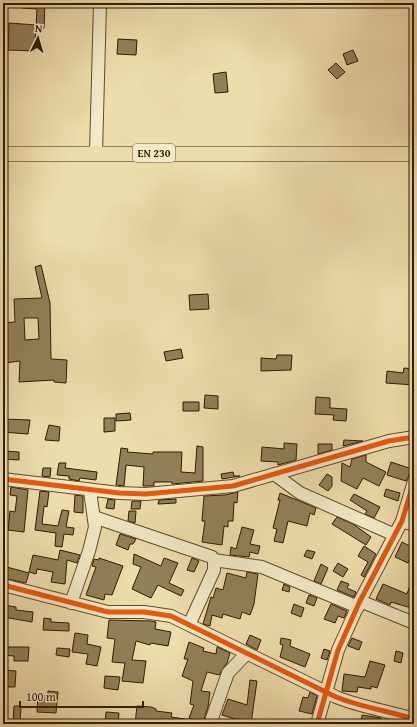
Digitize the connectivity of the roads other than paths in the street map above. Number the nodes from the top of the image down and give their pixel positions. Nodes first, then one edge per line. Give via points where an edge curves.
1 (100, 3) edge
2 (96, 153) junction
3 (3, 154) edge
4 (414, 154) edge
5 (414, 438) edge
6 (274, 474) junction
7 (3, 479) edge
8 (414, 481) edge
9 (90, 490) junction
10 (94, 518) junction
11 (402, 521) junction
12 (414, 525) edge
13 (395, 535) junction
14 (214, 560) junction
15 (3, 586) edge
16 (71, 603) junction
17 (359, 604) junction
18 (414, 623) edge
19 (189, 625) junction
20 (247, 653) junction
21 (325, 691) junction
22 (414, 719) edge
23 (210, 724) edge
24 (317, 724) edge

1 - 2 street
2 - 3 main road, EN 230
2 - 4 main road, EN 230
5 - 6 street via 388,441
6 - 9 street via 233,486 146,494
6 - 13 street via 300,493
7 - 9 street
8 - 11 street
9 - 10 street
10 - 14 street via 178,545
10 - 16 street via 95,527 89,551
11 - 12 street
11 - 13 street
13 - 17 street
14 - 17 street via 262,567
14 - 19 street via 214,570
15 - 16 street
16 - 19 street via 108,612 156,613 171,616
17 - 18 street
17 - 21 street via 338,650
19 - 20 street
20 - 21 street
20 - 23 street via 228,673
21 - 22 street via 351,703 384,709
21 - 24 street

